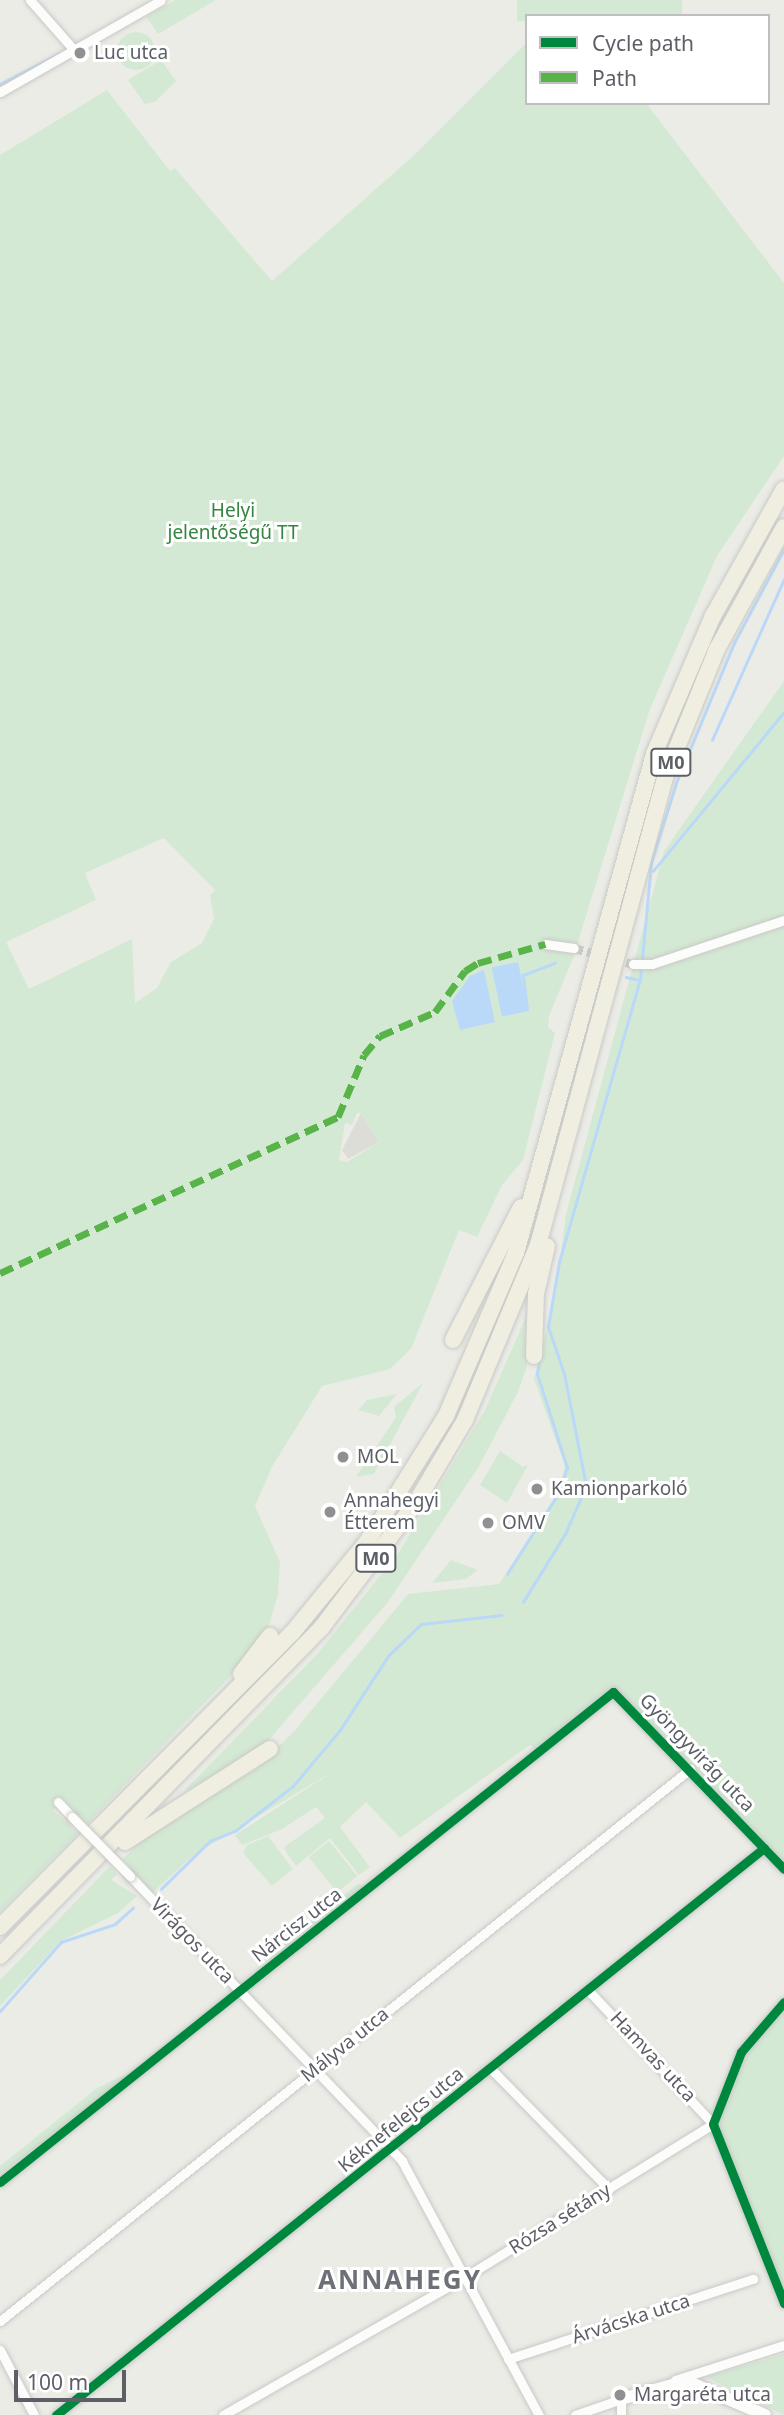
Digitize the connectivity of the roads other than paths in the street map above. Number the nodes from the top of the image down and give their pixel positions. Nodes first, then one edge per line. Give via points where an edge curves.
1 (30, 0) edge
2 (162, 0) edge
3 (75, 51) junction
4 (0, 92) edge
5 (784, 489) edge
6 (784, 527) edge
7 (784, 920) edge
8 (545, 944) dead end
9 (574, 948) tunnel mouth
10 (640, 965) tunnel mouth
11 (543, 1157) junction
12 (555, 1189) junction
13 (453, 1340) dead end
14 (534, 1356) dead end
15 (270, 1636) dead end
16 (613, 1692) joint
17 (204, 1727) junction
18 (271, 1749) dead end
19 (690, 1769) junction
20 (58, 1802) dead end
21 (764, 1848) junction
22 (95, 1859) junction
23 (784, 1869) edge
24 (0, 1927) edge
25 (0, 1956) edge
26 (240, 1992) junction
27 (590, 1992) junction
28 (784, 2002) edge
29 (317, 2067) junction
30 (492, 2070) junction
31 (713, 2124) junction
32 (393, 2149) junction
33 (0, 2182) edge
34 (609, 2189) junction
35 (465, 2277) junction
36 (753, 2279) dead end
37 (784, 2303) edge
38 (0, 2320) edge
39 (784, 2345) edge
40 (0, 2350) edge
41 (508, 2359) junction
42 (3, 2364) edge
43 (674, 2381) junction
44 (621, 2399) junction
45 (34, 2415) edge
46 (56, 2415) edge
47 (223, 2415) edge
48 (539, 2415) edge
49 (575, 2415) edge
50 (621, 2415) edge
51 (765, 2415) edge

1 - 3 street
2 - 3 street
3 - 4 street
5 - 11 highway, M0 via 713,616 654,754 608,904
6 - 12 highway, M0 via 717,649 662,788
7 - 10 street
8 - 9 street
11 - 13 highway via 496,1263
11 - 17 highway, M0 via 496,1308 430,1444 336,1581
12 - 14 highway via 555,1214 536,1294
12 - 22 highway, M0 via 493,1363 415,1504 348,1595 272,1684
15 - 17 highway via 217,1701
16 - 19 street, Gyöngyvirág utca
16 - 26 street, Nárcisz utca
17 - 24 highway, M0
18 - 22 highway
19 - 21 street, Gyöngyvirág utca
19 - 29 street, Mályva utca
20 - 26 street, Virágos utca, bridge
21 - 23 street, Gyöngyvirág utca
21 - 27 street, Kéknefelejcs utca
22 - 25 highway, M0
26 - 29 street, Virágos utca
26 - 33 street, Nárcisz utca
27 - 30 street, Kéknefelejcs utca
27 - 31 street, Hamvas utca
28 - 31 street via 741,2052
29 - 32 street, Virágos utca
29 - 38 street, Mályva utca
30 - 32 street, Kéknefelejcs utca
30 - 34 street
31 - 34 street, Rózsa sétány
31 - 37 street
32 - 35 street, Virágos utca
32 - 46 street, Kéknefelejcs utca
34 - 35 street, Rózsa sétány
35 - 41 street, Virágos utca
35 - 47 street, Rózsa sétány
36 - 41 street, Árvácska utca
39 - 43 street
40 - 42 street
41 - 48 street, Virágos utca
42 - 45 street
43 - 44 street
43 - 51 street via 712,2389
44 - 49 street
44 - 50 street

